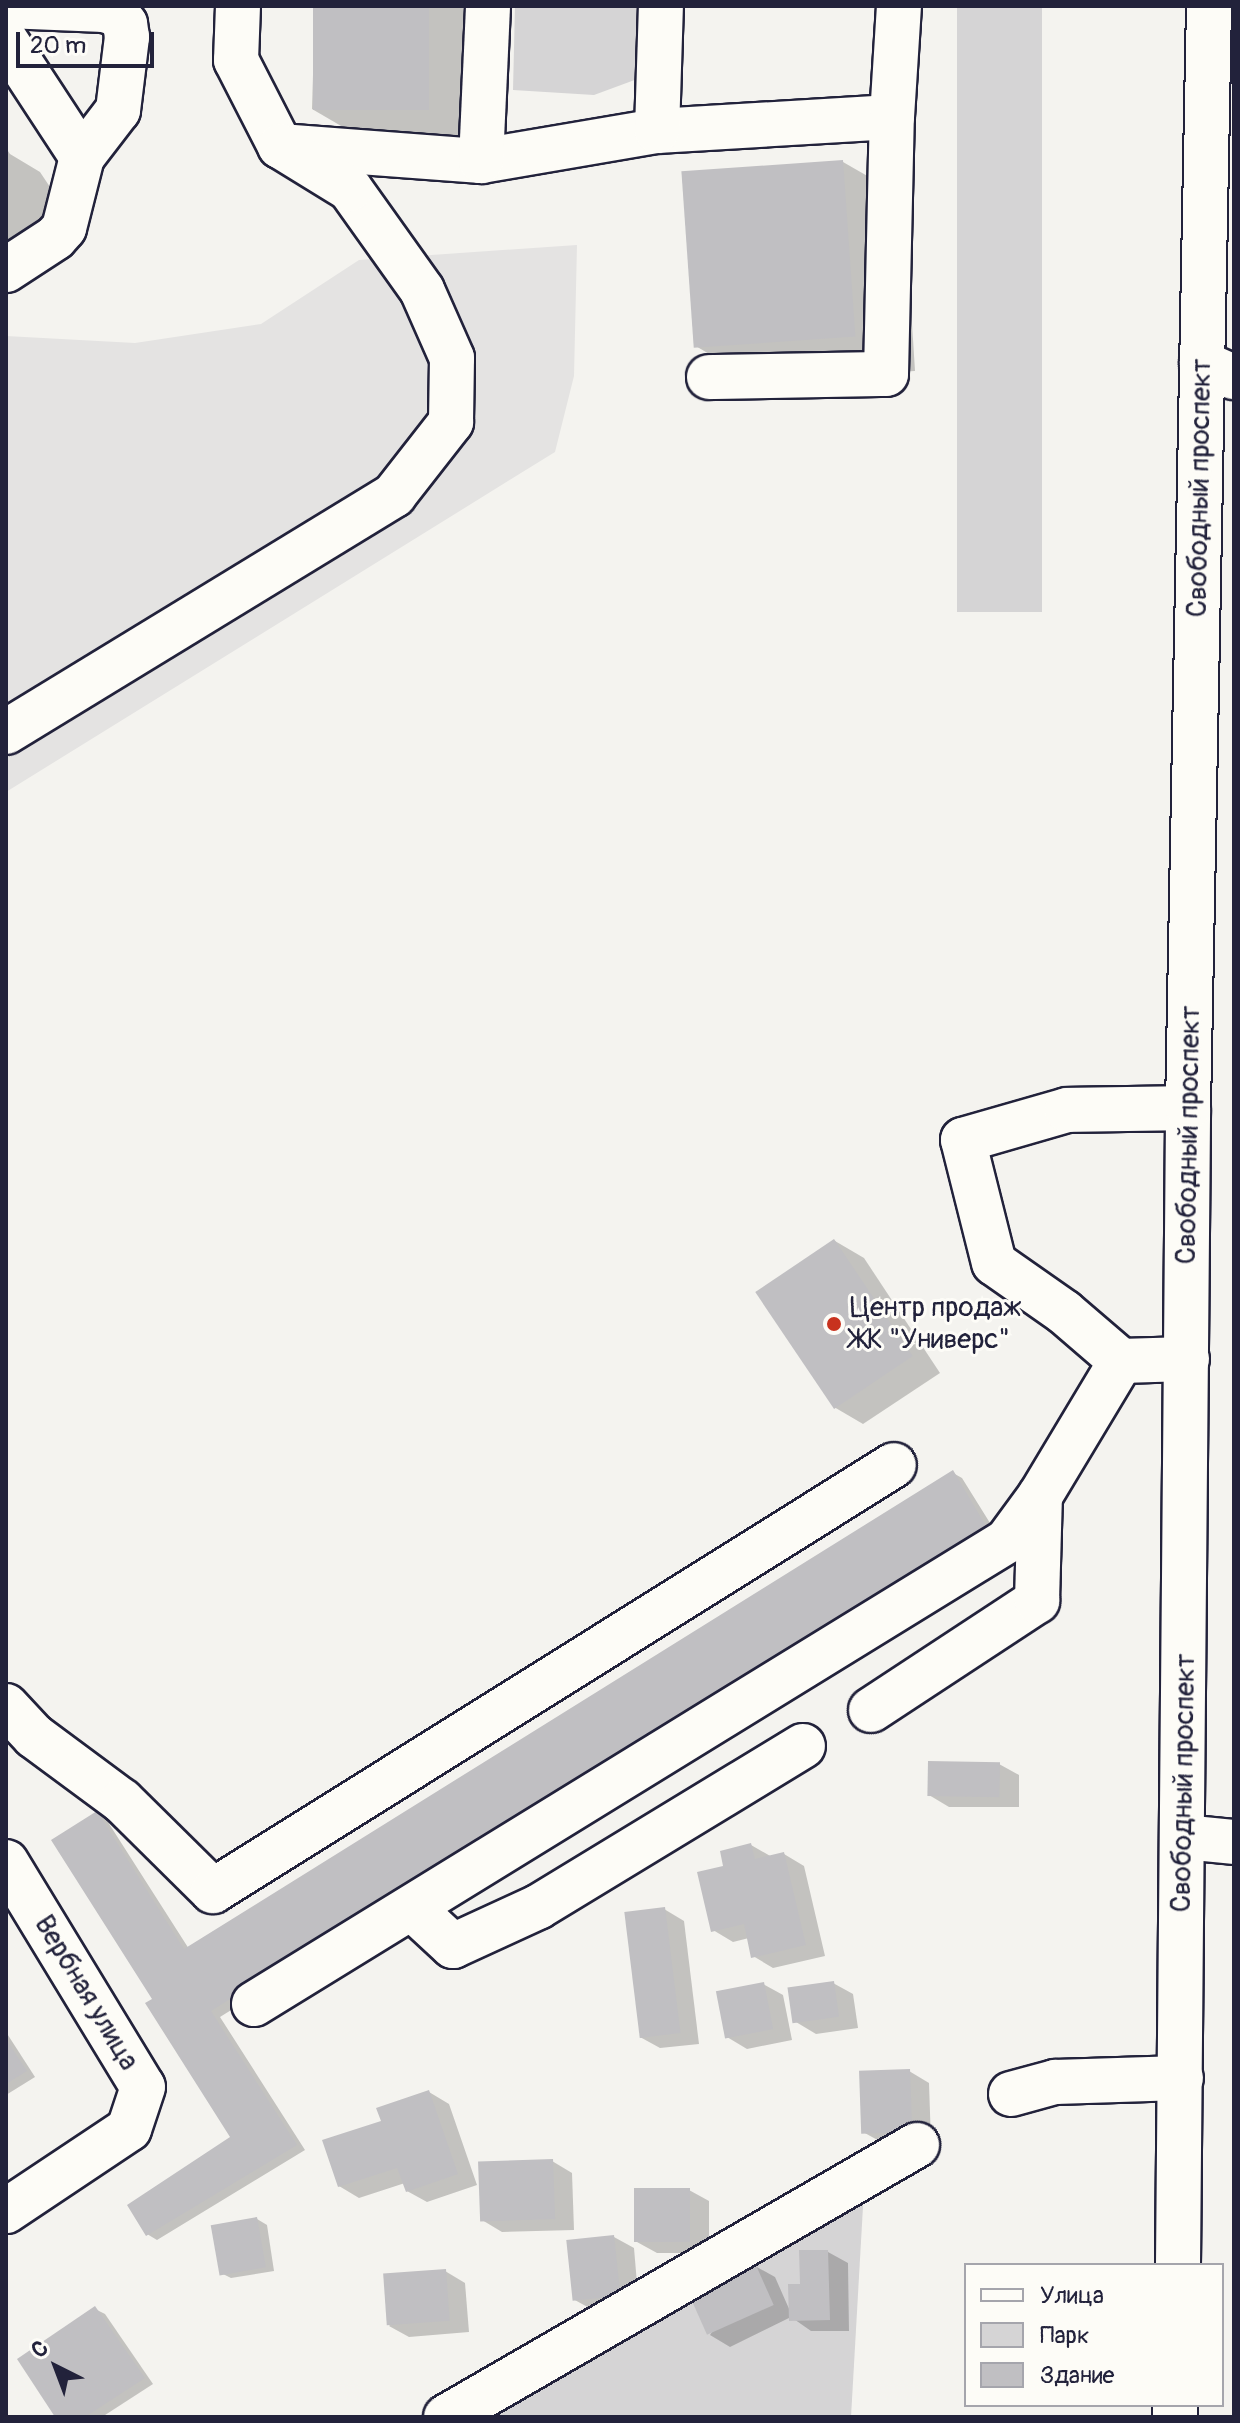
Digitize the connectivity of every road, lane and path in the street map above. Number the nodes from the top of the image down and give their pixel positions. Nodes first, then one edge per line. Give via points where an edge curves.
1 (6, 6) edge
2 (238, 6) edge
3 (488, 6) edge
4 (661, 6) edge
5 (899, 6) edge
6 (1209, 6) edge
7 (6, 41) edge
8 (892, 117) junction
9 (657, 131) junction
10 (280, 146) junction
11 (82, 157) junction
12 (481, 161) junction
13 (6, 270) edge
14 (1218, 370) edge
15 (709, 377) dead end
16 (6, 732) edge
17 (1188, 1108) junction
18 (1187, 1359) junction
19 (1121, 1361) junction
20 (894, 1465) dead end
21 (1040, 1496) junction
22 (6, 1706) edge
23 (871, 1710) dead end
24 (803, 1746) dead end
25 (1184, 1837) junction
26 (1234, 1842) edge
27 (6, 1862) edge
28 (412, 1908) junction
29 (254, 2004) dead end
30 (1181, 2078) junction
31 (1011, 2094) dead end
32 (917, 2145) dead end
33 (6, 2211) edge
34 (1178, 2263) edge
35 (451, 2415) edge

1 - 11 main road via 104,10 125,24 118,110
2 - 10 main road via 236,60
3 - 12 main road
4 - 9 main road
5 - 8 main road
6 - 14 main road, Свободный проспект
7 - 11 main road
8 - 9 main road
8 - 15 main road via 886,374
9 - 12 main road
10 - 12 main road
10 - 16 main road via 350,189 422,290 452,358 451,422 394,495
11 - 13 main road via 64,228
14 - 17 main road, Свободный проспект
17 - 18 main road, Свободный проспект
17 - 19 main road via 1067,1110 963,1140 994,1263
18 - 19 main road
18 - 25 main road, Свободный проспект
19 - 21 main road
20 - 22 main road via 213,1891 122,1801 34,1736
21 - 23 main road via 1037,1601
21 - 28 main road via 1007,1541
24 - 28 main road via 538,1907 453,1946
25 - 26 main road
25 - 30 main road, Свободный проспект
27 - 33 main road, Вербная улица via 143,2087 129,2129
28 - 29 main road
30 - 31 main road via 1055,2082
30 - 34 main road, Свободный проспект
32 - 35 main road

